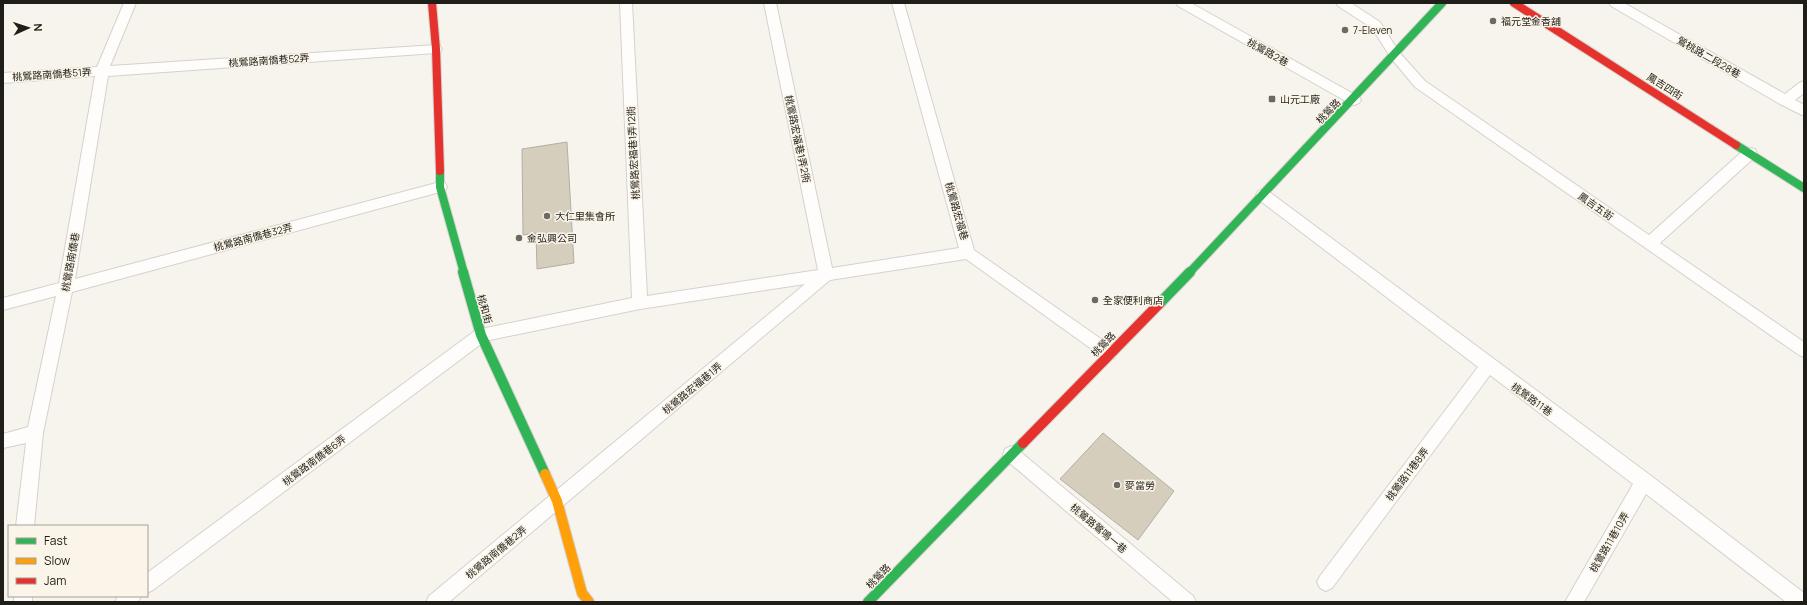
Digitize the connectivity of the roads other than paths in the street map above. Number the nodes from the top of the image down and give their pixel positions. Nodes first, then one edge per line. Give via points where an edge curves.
1 (130, 3) edge
2 (432, 3) edge
3 (626, 3) edge
4 (770, 3) edge
5 (898, 3) edge
6 (1182, 3) edge
7 (1342, 3) edge
8 (1442, 3) edge
9 (1514, 3) edge
10 (1615, 3) edge
11 (436, 49) junction
12 (1395, 55) junction
13 (102, 71) junction
14 (3, 78) edge
15 (1804, 86) edge
16 (1354, 100) junction
17 (1785, 100) junction
18 (1804, 112) edge
19 (1750, 153) junction
20 (440, 187) junction
21 (1804, 188) edge
22 (1263, 195) junction
23 (1650, 244) junction
24 (968, 253) junction
25 (826, 275) junction
26 (66, 286) junction
27 (640, 303) junction
28 (3, 304) edge
29 (481, 335) junction
30 (1804, 350) edge
31 (1109, 353) junction
32 (1488, 366) junction
33 (35, 433) junction
34 (3, 441) edge
35 (1011, 454) junction
36 (1644, 481) junction
37 (557, 501) junction
38 (25, 525) edge
39 (1326, 582) dead end
40 (148, 583) edge
41 (870, 601) edge
42 (435, 602) edge
43 (589, 602) edge
44 (1187, 602) edge
45 (1574, 602) edge
46 (1801, 602) edge

1 - 13 lane, 桃鶯路南僑巷
2 - 11 street, 桃和街
3 - 27 lane, 桃鶯路宏福巷1弄12衖
4 - 25 lane, 桃鶯路宏福巷1弄2衖
5 - 24 lane, 桃鶯路宏福巷
6 - 16 lane, 桃鶯路2巷
7 - 12 lane, 鳳吉五街 via 1376,25
8 - 12 street, 桃鶯路
9 - 19 street, 鳳吉四街
10 - 17 lane, 鶯桃路二段28巷
11 - 13 lane, 桃鶯路南僑巷52弄
11 - 20 street, 桃和街
12 - 16 street, 桃鶯路
12 - 23 lane, 鳳吉五街 via 1420,84
13 - 14 lane, 桃鶯路南僑巷51弄
13 - 26 lane, 桃鶯路南僑巷
15 - 17 lane
16 - 22 street, 桃鶯路
17 - 18 lane, 鶯桃路二段28巷
19 - 21 street, 鳳吉四街
19 - 23 lane
20 - 26 lane, 桃鶯路南僑巷32弄
20 - 29 street, 桃和街
22 - 31 street, 桃鶯路
22 - 32 lane, 桃鶯路11巷
23 - 30 lane, 鳳吉五街
24 - 25 lane
24 - 31 lane, 桃鶯路宏福巷
25 - 27 lane
25 - 37 lane, 桃鶯路宏福巷1弄
26 - 28 lane, 桃鶯路南僑巷32弄
26 - 33 lane, 桃鶯路南僑巷
27 - 29 lane
29 - 37 street, 桃和街
29 - 40 lane, 桃鶯路南僑巷6弄
31 - 35 street, 桃鶯路
32 - 36 lane, 桃鶯路11巷
32 - 39 lane, 桃鶯路11巷8弄
33 - 34 lane
33 - 38 lane, 桃鶯路南僑巷
35 - 41 street, 桃鶯路
35 - 44 lane, 桃鶯路鶯鳴一巷
36 - 45 lane, 桃鶯路11巷10弄
36 - 46 lane, 桃鶯路11巷
37 - 42 lane, 桃鶯路南僑巷2弄
37 - 43 street, 桃和街 via 582,593

